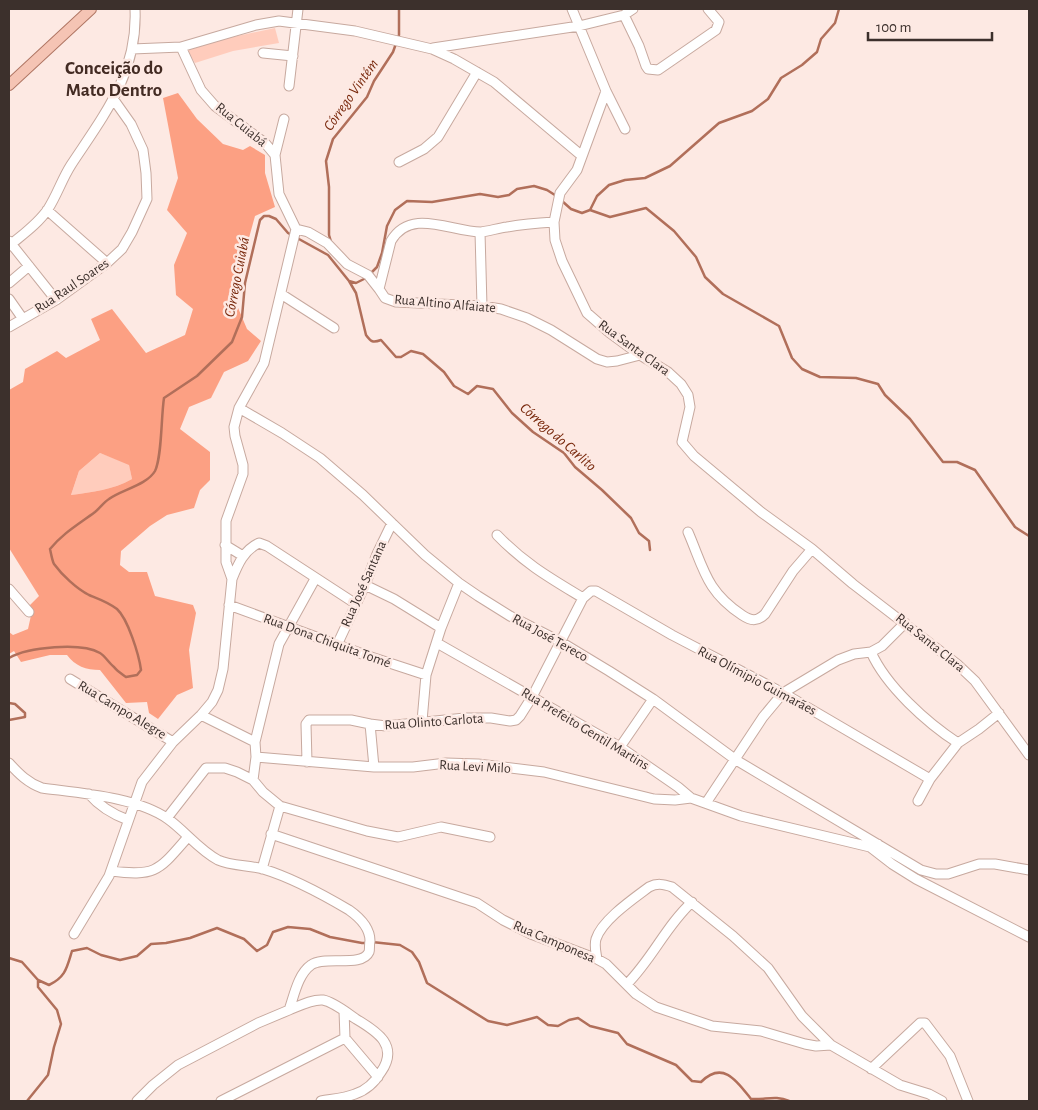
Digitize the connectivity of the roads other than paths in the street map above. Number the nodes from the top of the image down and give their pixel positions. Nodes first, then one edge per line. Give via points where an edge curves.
1 (91, 9) edge
2 (135, 9) edge
3 (298, 9) edge
4 (572, 9) edge
5 (632, 9) edge
6 (708, 9) edge
7 (624, 15) junction
8 (296, 23) junction
9 (579, 26) junction
10 (181, 47) junction
11 (432, 48) junction
12 (132, 49) junction
13 (263, 53) dead end
14 (293, 56) junction
15 (477, 72) junction
16 (9, 85) edge
17 (289, 86) dead end
18 (606, 91) junction
19 (114, 100) junction
20 (284, 119) dead end
21 (624, 129) dead end
22 (275, 155) junction
23 (582, 156) junction
24 (399, 162) dead end
25 (47, 210) junction
26 (554, 222) junction
27 (296, 232) junction
28 (480, 232) junction
29 (10, 244) edge
30 (107, 263) junction
31 (29, 266) junction
32 (9, 283) edge
33 (381, 293) junction
34 (281, 294) junction
35 (9, 299) edge
36 (56, 300) junction
37 (482, 306) junction
38 (23, 319) junction
39 (9, 326) edge
40 (334, 328) dead end
41 (640, 355) junction
42 (239, 408) junction
43 (392, 523) junction
44 (688, 532) dead end
45 (497, 535) dead end
46 (225, 545) junction
47 (812, 549) junction
48 (243, 556) junction
49 (232, 578) junction
50 (315, 579) junction
51 (459, 583) junction
52 (365, 585) junction
53 (9, 588) edge
54 (583, 598) junction
55 (356, 604) junction
56 (230, 605) junction
57 (29, 612) dead end
58 (905, 623) junction
59 (287, 627) junction
60 (441, 628) junction
61 (561, 642) junction
62 (437, 643) junction
63 (337, 645) junction
64 (871, 652) junction
65 (426, 675) junction
66 (70, 679) dead end
67 (783, 693) junction
68 (532, 696) junction
69 (653, 699) junction
70 (999, 713) junction
71 (202, 716) junction
72 (422, 721) junction
73 (370, 724) junction
74 (173, 742) junction
75 (255, 742) junction
76 (958, 743) junction
77 (620, 747) junction
78 (1029, 755) edge
79 (256, 757) junction
80 (736, 760) junction
81 (307, 762) junction
82 (9, 763) edge
83 (374, 767) junction
84 (930, 779) junction
85 (253, 780) junction
86 (88, 794) junction
87 (691, 798) junction
88 (918, 801) dead end
89 (706, 803) junction
90 (134, 804) junction
91 (280, 806) junction
92 (167, 818) junction
93 (128, 820) junction
94 (271, 834) junction
95 (188, 836) junction
96 (490, 837) dead end
97 (874, 846) junction
98 (262, 869) junction
99 (1029, 870) edge
100 (111, 871) junction
101 (692, 902) junction
102 (74, 934) dead end
103 (1029, 937) edge
104 (597, 959) junction
105 (627, 984) junction
106 (289, 1010) junction
107 (344, 1011) junction
108 (345, 1038) junction
109 (831, 1045) junction
110 (870, 1069) junction
111 (378, 1076) junction
112 (137, 1101) edge
113 (221, 1101) edge
114 (321, 1101) edge
115 (942, 1101) edge
116 (968, 1101) edge

1 - 16 main road
2 - 12 street
3 - 8 street
4 - 9 street
5 - 7 street
6 - 7 street via 719,22 716,30 653,71 646,66
7 - 9 street
8 - 10 street via 278,21 256,25
8 - 11 street via 348,30
8 - 14 street
9 - 11 street
9 - 18 street
10 - 12 street
10 - 22 street, Rua Cuiabá via 201,90 215,106 265,143
11 - 15 street
12 - 19 street
13 - 14 street
14 - 17 street
15 - 23 street via 494,82
15 - 24 street via 438,137 424,150
18 - 21 street
18 - 23 street, Rua Santa Clara
19 - 25 street via 64,176
19 - 30 street, Rua Raul Soares via 144,150 146,198 122,249
20 - 22 street
22 - 27 street, Rua Cuiabá via 279,194
23 - 26 street, Rua Santa Clara via 577,170 560,192
25 - 29 street
25 - 30 street
26 - 28 street
26 - 41 street, Rua Santa Clara via 555,240 562,261 587,313
27 - 33 street via 308,232 327,242 346,264 370,276
27 - 34 street
28 - 33 street via 431,223 412,224 395,234
28 - 37 street
29 - 31 street
30 - 36 street, Rua Raul Soares
31 - 32 street
31 - 36 street
33 - 37 street, Rua Altino Alfaiate via 396,302
34 - 40 street
34 - 42 street via 264,362
35 - 38 street
36 - 38 street, Rua Raul Soares
37 - 41 street, Rua Altino Alfaiate via 527,318 597,359 607,362
38 - 39 street, Rua Raul Soares
41 - 47 street, Rua Santa Clara via 668,372 688,395 690,407 683,445 761,512
42 - 43 street, Rua José Tereco via 320,458
42 - 46 street via 234,427 243,474 226,522
43 - 51 street, Rua José Tereco
43 - 52 street, Rua José Santana
44 - 47 street via 702,570 715,592 733,609 755,621 765,614 793,571
45 - 54 street via 531,566
46 - 48 street
46 - 49 street via 226,562
47 - 58 street, Rua Santa Clara
48 - 49 street
48 - 50 street via 250,547 259,543
49 - 56 street
50 - 55 street
50 - 59 street
51 - 60 street
51 - 61 street, Rua José Tereco via 510,616
52 - 55 street, Rua José Santana
52 - 60 street
53 - 57 street
54 - 61 street
54 - 67 street, Rua Olímipio Guimarães via 596,591
55 - 63 street, Rua José Santana
56 - 59 street, Rua Dona Chiquita Tomé
56 - 71 street via 218,690
58 - 64 street via 882,646
58 - 70 street, Rua Santa Clara via 975,681
59 - 63 street, Rua Dona Chiquita Tomé
59 - 75 street via 279,644
60 - 62 street
61 - 68 street
61 - 69 street, Rua José Tereco
62 - 65 street
62 - 68 street, Rua Prefeito Gentil Martins
63 - 65 street, Rua Dona Chiquita Tomé
64 - 67 street via 838,660
64 - 76 street via 883,674 924,718
65 - 72 street
66 - 74 street, Rua Campo Alegre
67 - 80 street via 762,718
67 - 84 street, Rua Olímipio Guimarães
68 - 72 street, Rua Olinto Carlota via 516,720 465,718
68 - 77 street, Rua Prefeito Gentil Martins
69 - 77 street
69 - 80 street, Rua José Tereco
70 - 76 street
70 - 78 street, Rua Santa Clara
71 - 74 street
71 - 75 street
72 - 73 street, Rua Olinto Carlota via 386,726
73 - 81 street via 351,720 309,720 306,724
73 - 83 street, Rua Olinto Carlota
74 - 90 street via 142,782
75 - 79 street
76 - 84 street
77 - 87 street, Rua Prefeito Gentil Martins
79 - 81 street, Rua Levi Milo
79 - 85 street
80 - 89 street
80 - 97 street, Rua José Tereco
81 - 83 street, Rua Levi Milo
82 - 86 street via 26,780 42,788
83 - 87 street, Rua Levi Milo via 478,764 544,772 654,800
84 - 88 street
85 - 91 street
85 - 92 street via 225,768 206,768
86 - 90 street
86 - 93 street via 105,809
87 - 89 street, Rua Prefeito Gentil Martins
89 - 97 street, Rua Prefeito Gentil Martins via 741,816
90 - 92 street
90 - 93 street
91 - 94 street
91 - 96 street via 388,836 409,835 441,827
92 - 95 street
93 - 100 street
94 - 98 street
94 - 104 street, Rua Camponesa via 477,903 531,934
95 - 98 street via 220,861
95 - 100 street via 166,862 148,873
97 - 99 street via 921,870 936,874 948,874 980,864
97 - 103 street via 892,864 916,879
98 - 106 street via 349,910 364,923 370,938 369,952 360,959 320,961 308,967
100 - 102 street
101 - 104 street via 672,887 662,884 649,887 599,931 595,940
101 - 105 street
101 - 109 street via 768,968 802,1016
104 - 105 street, Rua Camponesa
105 - 109 street, Rua Camponesa via 656,1007 712,1026 761,1030 805,1044
106 - 107 street via 321,1000
106 - 112 street via 178,1065
107 - 108 street
107 - 111 street via 384,1041 389,1051 386,1065
108 - 111 street
108 - 113 street
109 - 110 street
110 - 115 street
110 - 116 street via 925,1022 950,1056
111 - 114 street via 355,1094

